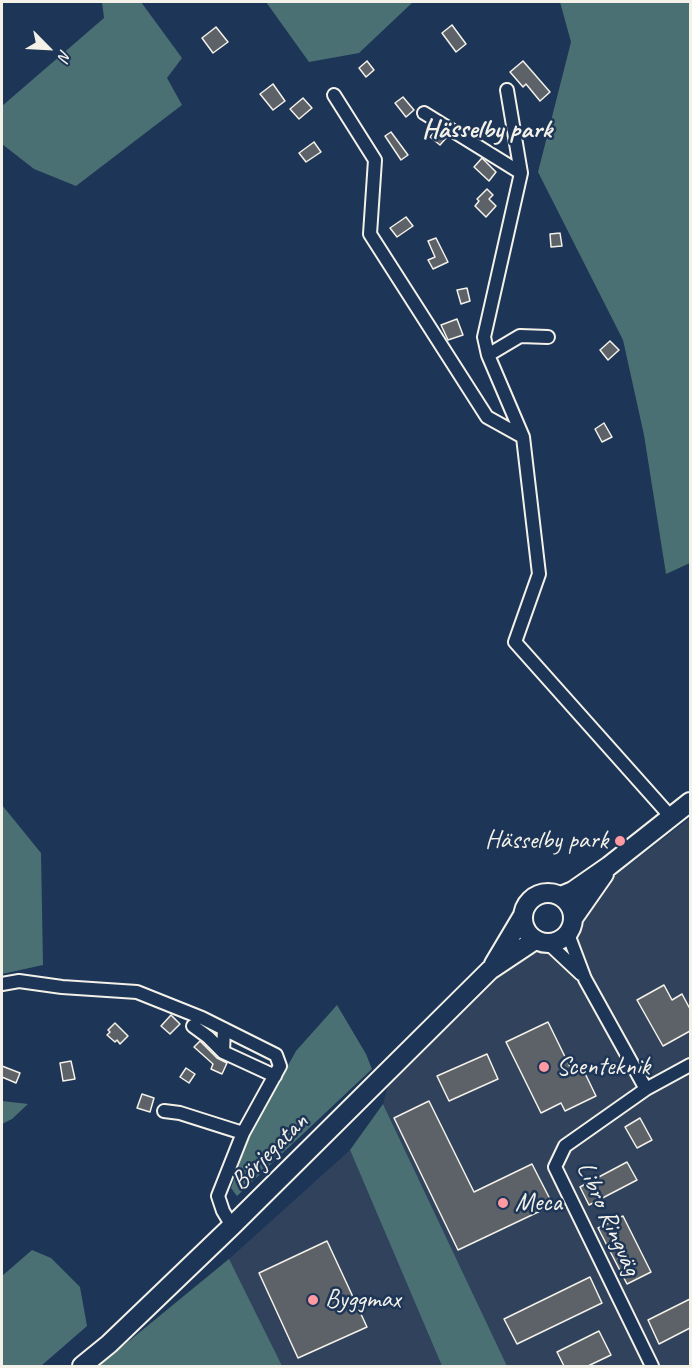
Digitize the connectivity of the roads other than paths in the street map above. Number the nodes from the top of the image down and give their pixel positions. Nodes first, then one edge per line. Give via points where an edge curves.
1 (507, 90) dead end
2 (334, 95) dead end
3 (424, 113) dead end
4 (521, 173) junction
5 (548, 337) dead end
6 (488, 356) junction
7 (523, 437) junction
8 (690, 802) edge
9 (671, 817) junction
10 (609, 866) junction
11 (561, 896) junction
12 (522, 917) junction
13 (571, 925) junction
14 (542, 942) junction
15 (490, 970) junction
16 (585, 979) junction
17 (2, 984) edge
18 (194, 1026) dead end
19 (224, 1029) junction
20 (223, 1052) junction
21 (690, 1065) edge
22 (275, 1076) junction
23 (645, 1089) junction
24 (164, 1111) dead end
25 (243, 1132) junction
26 (232, 1226) junction
27 (82, 1366) edge
28 (652, 1366) edge

1 - 4 street
2 - 7 street via 375,160 370,234 487,417
3 - 4 street
4 - 6 street via 484,337
5 - 6 street via 520,336
6 - 7 street
7 - 9 street via 539,574 515,642
8 - 9 main road
9 - 10 main road
10 - 11 main road
10 - 13 main road
11 - 12 main road via 536,896
11 - 13 main road via 570,905
12 - 14 main road via 528,934
12 - 15 main road, Börjegatan
13 - 14 main road via 563,939
13 - 16 street
14 - 15 main road, Börjegatan
14 - 16 street
15 - 26 main road, Börjegatan
16 - 23 street
17 - 19 street via 19,981 137,992
18 - 20 street
19 - 20 street
19 - 22 street via 276,1055 280,1066
20 - 22 street
21 - 23 street, Libro Ringväg
22 - 25 street
23 - 28 street, Libro Ringväg via 565,1146 555,1167
24 - 25 street
25 - 26 street via 218,1196
26 - 27 main road, Börjegatan

